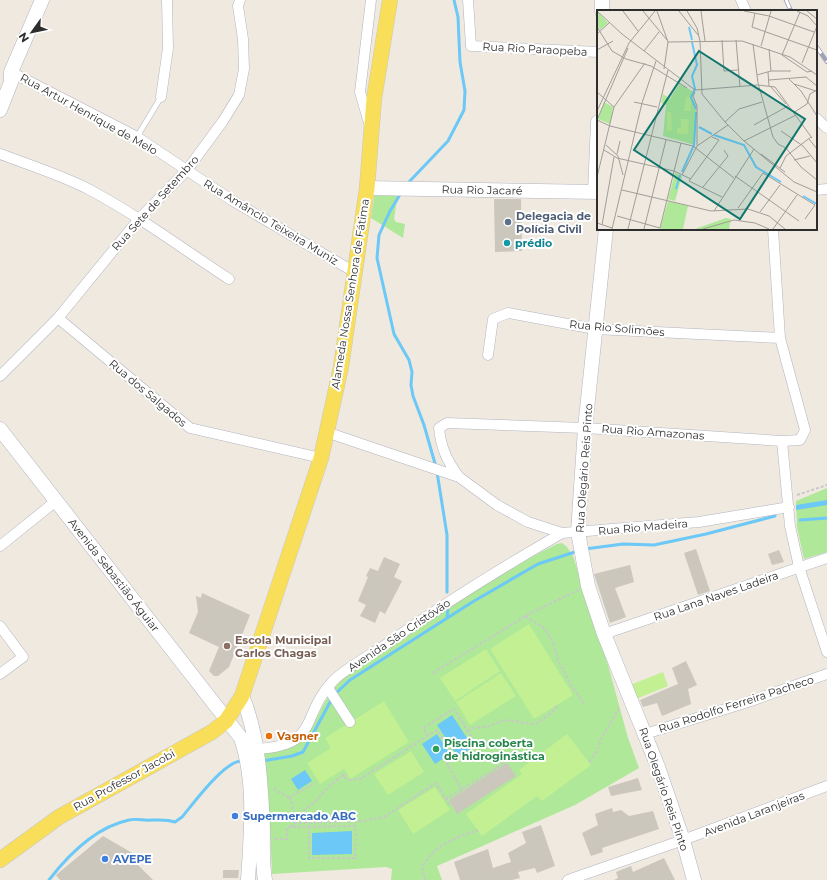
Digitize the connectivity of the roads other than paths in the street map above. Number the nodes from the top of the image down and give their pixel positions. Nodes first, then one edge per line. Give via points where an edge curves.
1 (42, 0) edge
2 (52, 0) edge
3 (167, 0) edge
4 (240, 0) edge
5 (371, 0) edge
6 (390, 0) edge
7 (468, 0) edge
8 (741, 0) edge
9 (746, 10) edge
10 (597, 52) edge
11 (9, 83) edge
12 (161, 98) joint
13 (0, 110) edge
14 (817, 119) edge
15 (370, 128) junction
16 (827, 128) edge
17 (137, 137) junction
18 (0, 154) edge
19 (597, 157) edge
20 (188, 170) junction
21 (367, 188) junction
22 (827, 189) edge
23 (817, 190) edge
24 (596, 192) edge
25 (140, 219) junction
26 (606, 230) edge
27 (773, 230) edge
28 (356, 273) junction
29 (229, 279) dead end
30 (58, 318) junction
31 (595, 329) junction
32 (780, 338) junction
33 (488, 355) dead end
34 (0, 376) edge
35 (585, 428) junction
36 (0, 429) edge
37 (326, 432) junction
38 (782, 441) junction
39 (321, 458) junction
40 (458, 477) junction
41 (56, 501) junction
42 (789, 502) junction
43 (562, 533) junction
44 (580, 543) junction
45 (0, 546) edge
46 (827, 558) edge
47 (799, 567) junction
48 (0, 626) edge
49 (604, 634) junction
50 (827, 652) edge
51 (0, 674) edge
52 (827, 674) edge
53 (328, 688) junction
54 (242, 696) junction
55 (226, 721) junction
56 (350, 722) dead end
57 (646, 734) junction
58 (253, 758) junction
59 (827, 786) edge
60 (683, 840) junction
61 (0, 860) edge
62 (248, 880) edge
63 (265, 880) edge
64 (568, 880) edge
65 (694, 880) edge

1 - 11 street
2 - 11 street
3 - 12 street via 168,48
4 - 20 street, Rua Sete de Setembro via 238,6 244,69 239,95
5 - 15 street via 360,92
6 - 15 main road, Alameda Nossa Senhora de Fátima
7 - 10 street, Rua Rio Paraopeba via 471,46
8 - 9 street
11 - 13 street
11 - 17 street, Rua Artur Henrique de Melo
12 - 17 lane
14 - 16 street
15 - 21 main road, Alameda Nossa Senhora de Fátima
17 - 20 street, Rua Artur Henrique de Melo
18 - 25 street via 89,189
19 - 24 street
20 - 25 street, Rua Sete de Setembro
20 - 28 street, Rua Amâncio Teixeira Muniz via 233,201
21 - 24 street, Rua Rio Jacaré
21 - 28 main road, Alameda Nossa Senhora de Fátima
22 - 23 street
25 - 29 street
25 - 30 street, Rua Sete de Setembro
26 - 31 street, Rua Olegário Reis Pinto
27 - 32 street
28 - 37 main road, Alameda Nossa Senhora de Fátima via 341,367
30 - 34 street, Rua Sete de Setembro
30 - 39 street, Rua dos Salgados via 190,428
31 - 32 street, Rua Rio Solimões
31 - 33 street, Rua Rio Solimões via 508,313 493,319
31 - 35 street, Rua Olegário Reis Pinto
32 - 38 street, Rua Rio Amazonas via 805,430 800,440
35 - 38 street, Rua Rio Amazonas
35 - 40 street, Rua Rio Amazonas via 447,423 439,428 441,443 446,459
35 - 44 street, Rua Olegário Reis Pinto
36 - 41 street, Avenida Sebastião Águiar
37 - 39 main road, Alameda Nossa Senhora de Fátima
37 - 40 street, Rua Rio Madeira
38 - 42 street
39 - 54 main road, Alameda Nossa Senhora de Fátima
40 - 43 street, Rua Rio Madeira via 497,505 528,522
41 - 45 street
41 - 55 street, Avenida Sebastião Águiar
42 - 44 street, Rua Rio Madeira via 699,522
42 - 47 street via 790,526
43 - 44 street, Rua Rio Madeira
43 - 53 street, Avenida São Cristóvão via 497,570 432,612 334,681
44 - 49 street, Rua Olegário Reis Pinto via 588,586
46 - 47 street, Rua Lana Naves Ladeira
47 - 49 street, Rua Lana Naves Ladeira
47 - 50 street
48 - 51 street via 23,657
49 - 57 street, Rua Olegário Reis Pinto
52 - 57 street, Rua Rodolfo Ferreira Pacheco
53 - 56 street
53 - 58 street, Avenida São Cristóvão via 310,724 301,735 290,743 268,749
54 - 55 main road, Rua Professor Jacobi
54 - 58 street via 249,716
55 - 58 street, Avenida Sebastião Águiar via 241,738
55 - 61 main road, Rua Professor Jacobi via 212,732 59,817
57 - 60 street, Rua Olegário Reis Pinto
58 - 62 street
58 - 63 street via 262,809
59 - 60 street, Avenida Laranjeiras
60 - 64 street, Avenida Laranjeiras
60 - 65 street, Rua Olegário Reis Pinto

